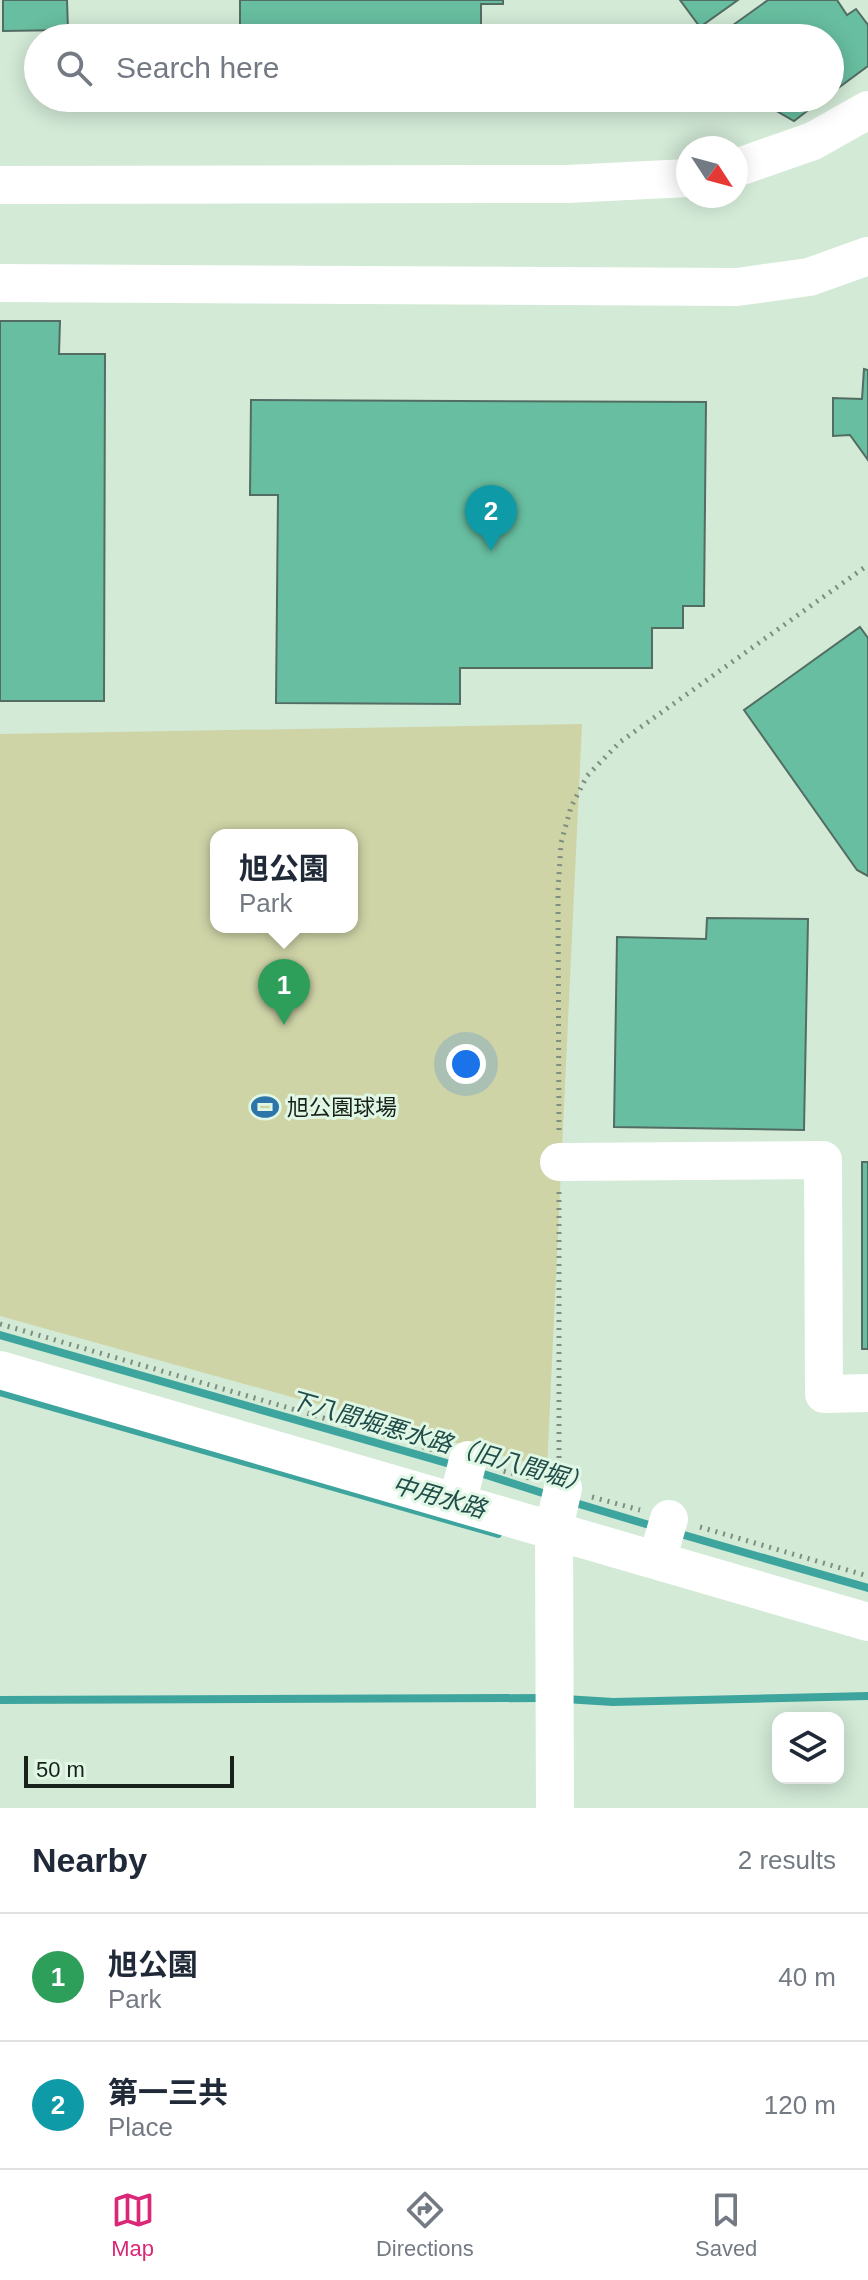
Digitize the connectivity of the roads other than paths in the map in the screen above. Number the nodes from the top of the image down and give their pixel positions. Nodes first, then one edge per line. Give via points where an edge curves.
1 (868, 110) edge
2 (748, 164) edge
3 (676, 179) edge
4 (0, 185) edge
5 (868, 256) edge
6 (0, 283) edge
7 (559, 1162) road end
8 (0, 1370) edge
9 (868, 1393) edge
10 (468, 1460) dead end
11 (561, 1479) road end
12 (458, 1500) junction
13 (669, 1519) dead end
14 (554, 1528) junction
15 (657, 1560) junction
16 (868, 1622) edge
17 (555, 1808) edge

1 - 2 street via 813,141
3 - 4 street via 567,184
5 - 6 street via 809,277 737,287
7 - 9 street via 823,1160 824,1394
8 - 12 street
10 - 12 street
11 - 14 street
12 - 14 street
13 - 15 street
14 - 15 street
14 - 17 street
15 - 16 street

